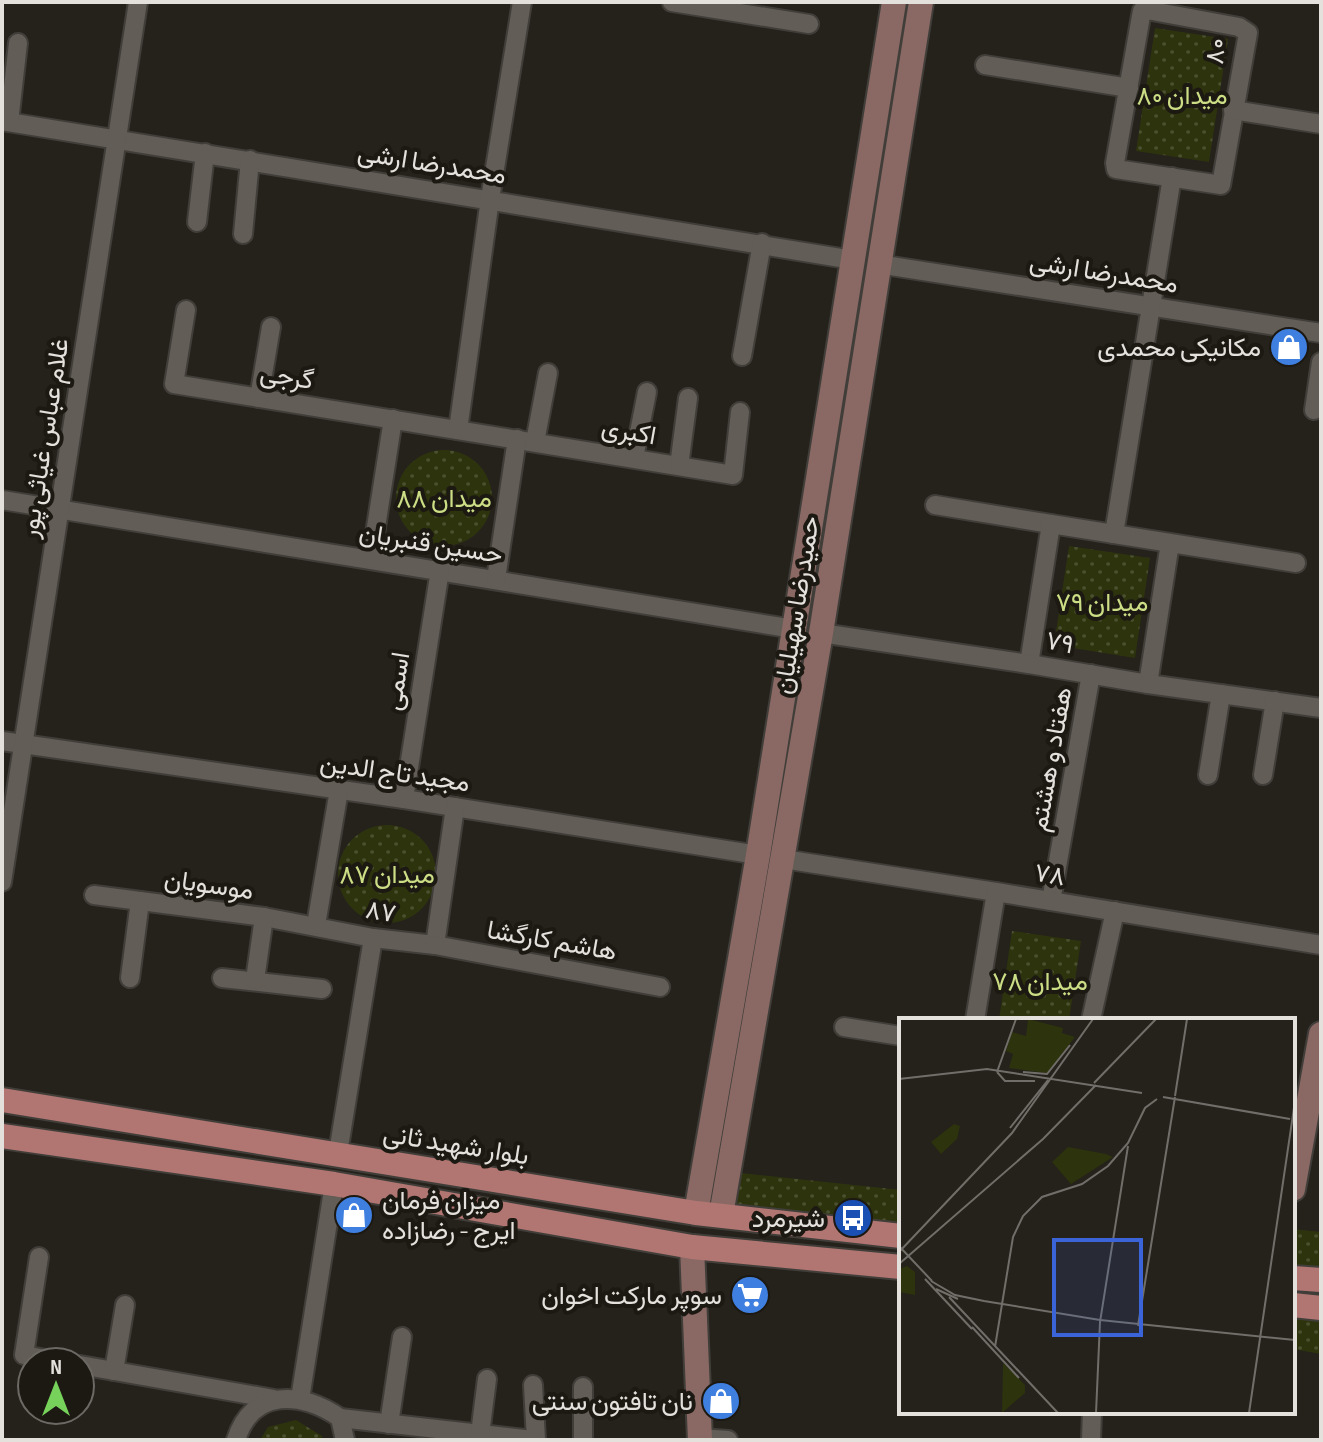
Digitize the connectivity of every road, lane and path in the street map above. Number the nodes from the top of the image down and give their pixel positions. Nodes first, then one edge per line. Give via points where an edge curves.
1 (138, 2) edge
2 (522, 2) edge
3 (672, 2) edge
4 (894, 2) edge
5 (921, 2) edge
6 (1203, 11) edge
7 (809, 24) dead end
8 (18, 43) dead end
9 (985, 65) dead end
10 (1129, 88) junction
11 (1233, 110) junction
12 (6, 121) edge
13 (1321, 124) edge
14 (117, 139) junction
15 (205, 153) junction
16 (250, 160) junction
17 (1172, 177) junction
18 (490, 199) junction
19 (197, 222) dead end
20 (243, 234) dead end
21 (762, 243) junction
22 (853, 260) junction
23 (878, 264) junction
24 (1151, 305) junction
25 (186, 310) dead end
26 (271, 327) dead end
27 (1321, 333) edge
28 (742, 356) dead end
29 (1321, 362) edge
30 (548, 373) dead end
31 (647, 392) dead end
32 (259, 398) junction
33 (688, 398) dead end
34 (1314, 410) dead end
35 (740, 412) dead end
36 (393, 419) junction
37 (458, 430) junction
38 (526, 440) junction
39 (634, 458) junction
40 (679, 466) junction
41 (2, 500) edge
42 (935, 505) dead end
43 (60, 509) junction
44 (1051, 524) junction
45 (1114, 534) junction
46 (1170, 543) junction
47 (371, 559) junction
48 (1296, 563) dead end
49 (440, 570) junction
50 (496, 579) junction
51 (794, 629) junction
52 (821, 633) junction
53 (1029, 664) junction
54 (1091, 674) junction
55 (1148, 684) junction
56 (1221, 694) junction
57 (1275, 701) junction
58 (1321, 708) edge
59 (2, 741) edge
60 (23, 744) junction
61 (1208, 775) dead end
62 (1263, 775) dead end
63 (339, 790) junction
64 (404, 799) junction
65 (455, 807) junction
66 (758, 855) junction
67 (783, 859) junction
68 (2, 882) edge
69 (996, 892) junction
70 (94, 895) dead end
71 (140, 901) junction
72 (1051, 901) junction
73 (1115, 911) junction
74 (264, 917) junction
75 (316, 925) junction
76 (373, 938) junction
77 (435, 945) junction
78 (1321, 945) edge
79 (130, 978) dead end
80 (222, 978) dead end
81 (255, 980) junction
82 (660, 987) dead end
83 (322, 989) dead end
84 (975, 1018) edge
85 (1091, 1018) edge
86 (844, 1027) dead end
87 (1321, 1034) edge
88 (899, 1036) edge
89 (2, 1100) edge
90 (2, 1136) edge
91 (338, 1153) junction
92 (1295, 1178) edge
93 (334, 1184) junction
94 (696, 1213) junction
95 (721, 1215) junction
96 (899, 1236) edge
97 (692, 1247) junction
98 (716, 1249) junction
99 (39, 1257) dead end
100 (899, 1267) edge
101 (1295, 1278) edge
102 (1321, 1280) edge
103 (125, 1305) dead end
104 (1295, 1305) edge
105 (1321, 1308) edge
106 (402, 1337) dead end
107 (25, 1346) edge
108 (96, 1368) edge
109 (114, 1371) junction
110 (487, 1379) dead end
111 (533, 1385) dead end
112 (583, 1387) dead end
113 (274, 1399) junction
114 (300, 1399) junction
115 (1092, 1414) edge
116 (340, 1418) junction
117 (389, 1424) junction
118 (480, 1434) junction
119 (700, 1439) edge
120 (236, 1440) edge
121 (345, 1440) edge
122 (535, 1440) edge
123 (583, 1440) edge
124 (728, 1440) edge
125 (1091, 1440) edge

1 - 14 street, غلام عباس غیاثی ‌پور
2 - 18 street
3 - 7 street
4 - 22 main road, حمیدرضا سهیلیان
5 - 23 main road, حمیدرضا سهیلیان
6 - 10 street, ۸۰ via 1142,11
6 - 11 street, ۸۰ via 1248,33
8 - 12 street
9 - 10 street
10 - 17 street, ۸۰ via 1116,169
11 - 13 street
11 - 17 street, ۸۰ via 1221,185
12 - 14 street, محمدرضا ارشی
14 - 15 street, محمدرضا ارشی
14 - 43 street, غلام عباس غیاثی ‌پور
15 - 16 street, محمدرضا ارشی
15 - 19 street
16 - 18 street, محمدرضا ارشی
16 - 20 street
17 - 24 street
18 - 21 street, محمدرضا ارشی
18 - 37 street
21 - 22 street, محمدرضا ارشی
21 - 28 street
22 - 23 main road
22 - 51 main road, حمیدرضا سهیلیان
23 - 24 street, محمدرضا ارشی
23 - 52 main road, حمیدرضا سهیلیان
24 - 27 street, محمدرضا ارشی
24 - 45 street
25 - 32 street, گرجی via 174,384
26 - 32 street
29 - 34 street
30 - 38 street
31 - 39 street
32 - 36 street, گرجی
33 - 40 street
35 - 40 street, اکبری via 733,475
36 - 37 street, گرجی
36 - 47 street
37 - 38 street, اکبری
38 - 39 street, اکبری
38 - 50 street
39 - 40 street, اکبری
41 - 43 street, حسین قنبریان
42 - 44 street
43 - 47 street, حسین قنبریان
43 - 60 street, غلام عباس غیاثی ‌پور
44 - 45 street
44 - 53 street, ۷۹
45 - 46 street
46 - 48 street
46 - 55 street
47 - 49 street, حسین قنبریان
49 - 50 street, حسین قنبریان
49 - 64 street, اسمی
50 - 51 street, حسین قنبریان
51 - 52 main road
51 - 66 main road, حمیدرضا سهیلیان
52 - 53 street
52 - 67 main road, حمیدرضا سهیلیان
53 - 54 street, ۷۹
54 - 55 street, ۷۹
54 - 72 street, هفتاد و هشتم
55 - 56 street
56 - 57 street
56 - 61 street
57 - 58 street
57 - 62 street
59 - 60 street, مجید تاج الدین
60 - 63 street, مجید تاج الدین
60 - 68 street, غلام عباس غیاثی ‌پور
63 - 64 street, مجید تاج الدین
63 - 75 street
64 - 65 street, مجید تاج الدین
65 - 66 street, مجید تاج الدین
65 - 77 street
66 - 67 main road
66 - 94 main road, حمیدرضا سهیلیان
67 - 69 street
67 - 95 main road, حمیدرضا سهیلیان
69 - 72 street, ۷۸
69 - 84 street, ۷۸
70 - 71 street, موسویان
71 - 74 street, موسویان
71 - 79 street
72 - 73 street, ۷۸
73 - 78 street
73 - 85 street
74 - 75 street, موسویان
74 - 81 street
75 - 76 street, ۸۷
76 - 77 street, ۸۷
76 - 91 street
77 - 82 street, هاشم کارگشا
80 - 81 street
81 - 83 street
86 - 88 street
87 - 92 main road
89 - 91 main road, بلوار شهید ثانی
90 - 93 main road
91 - 94 main road, بلوار شهید ثانی
93 - 97 main road
93 - 114 street
94 - 95 main road, بلوار شهید ثانی
94 - 97 main road
95 - 96 main road, بلوار شهید ثانی
95 - 98 main road
97 - 98 main road
97 - 119 main road
98 - 100 main road
99 - 107 street
101 - 102 main road
103 - 109 street
104 - 105 main road
106 - 117 street
108 - 109 street
109 - 113 street
110 - 118 street
111 - 122 street
112 - 123 street
113 - 114 street
113 - 120 street via 255,1407
114 - 116 street
115 - 125 street
116 - 117 street
116 - 121 street
117 - 118 street
118 - 122 street
119 - 124 street

